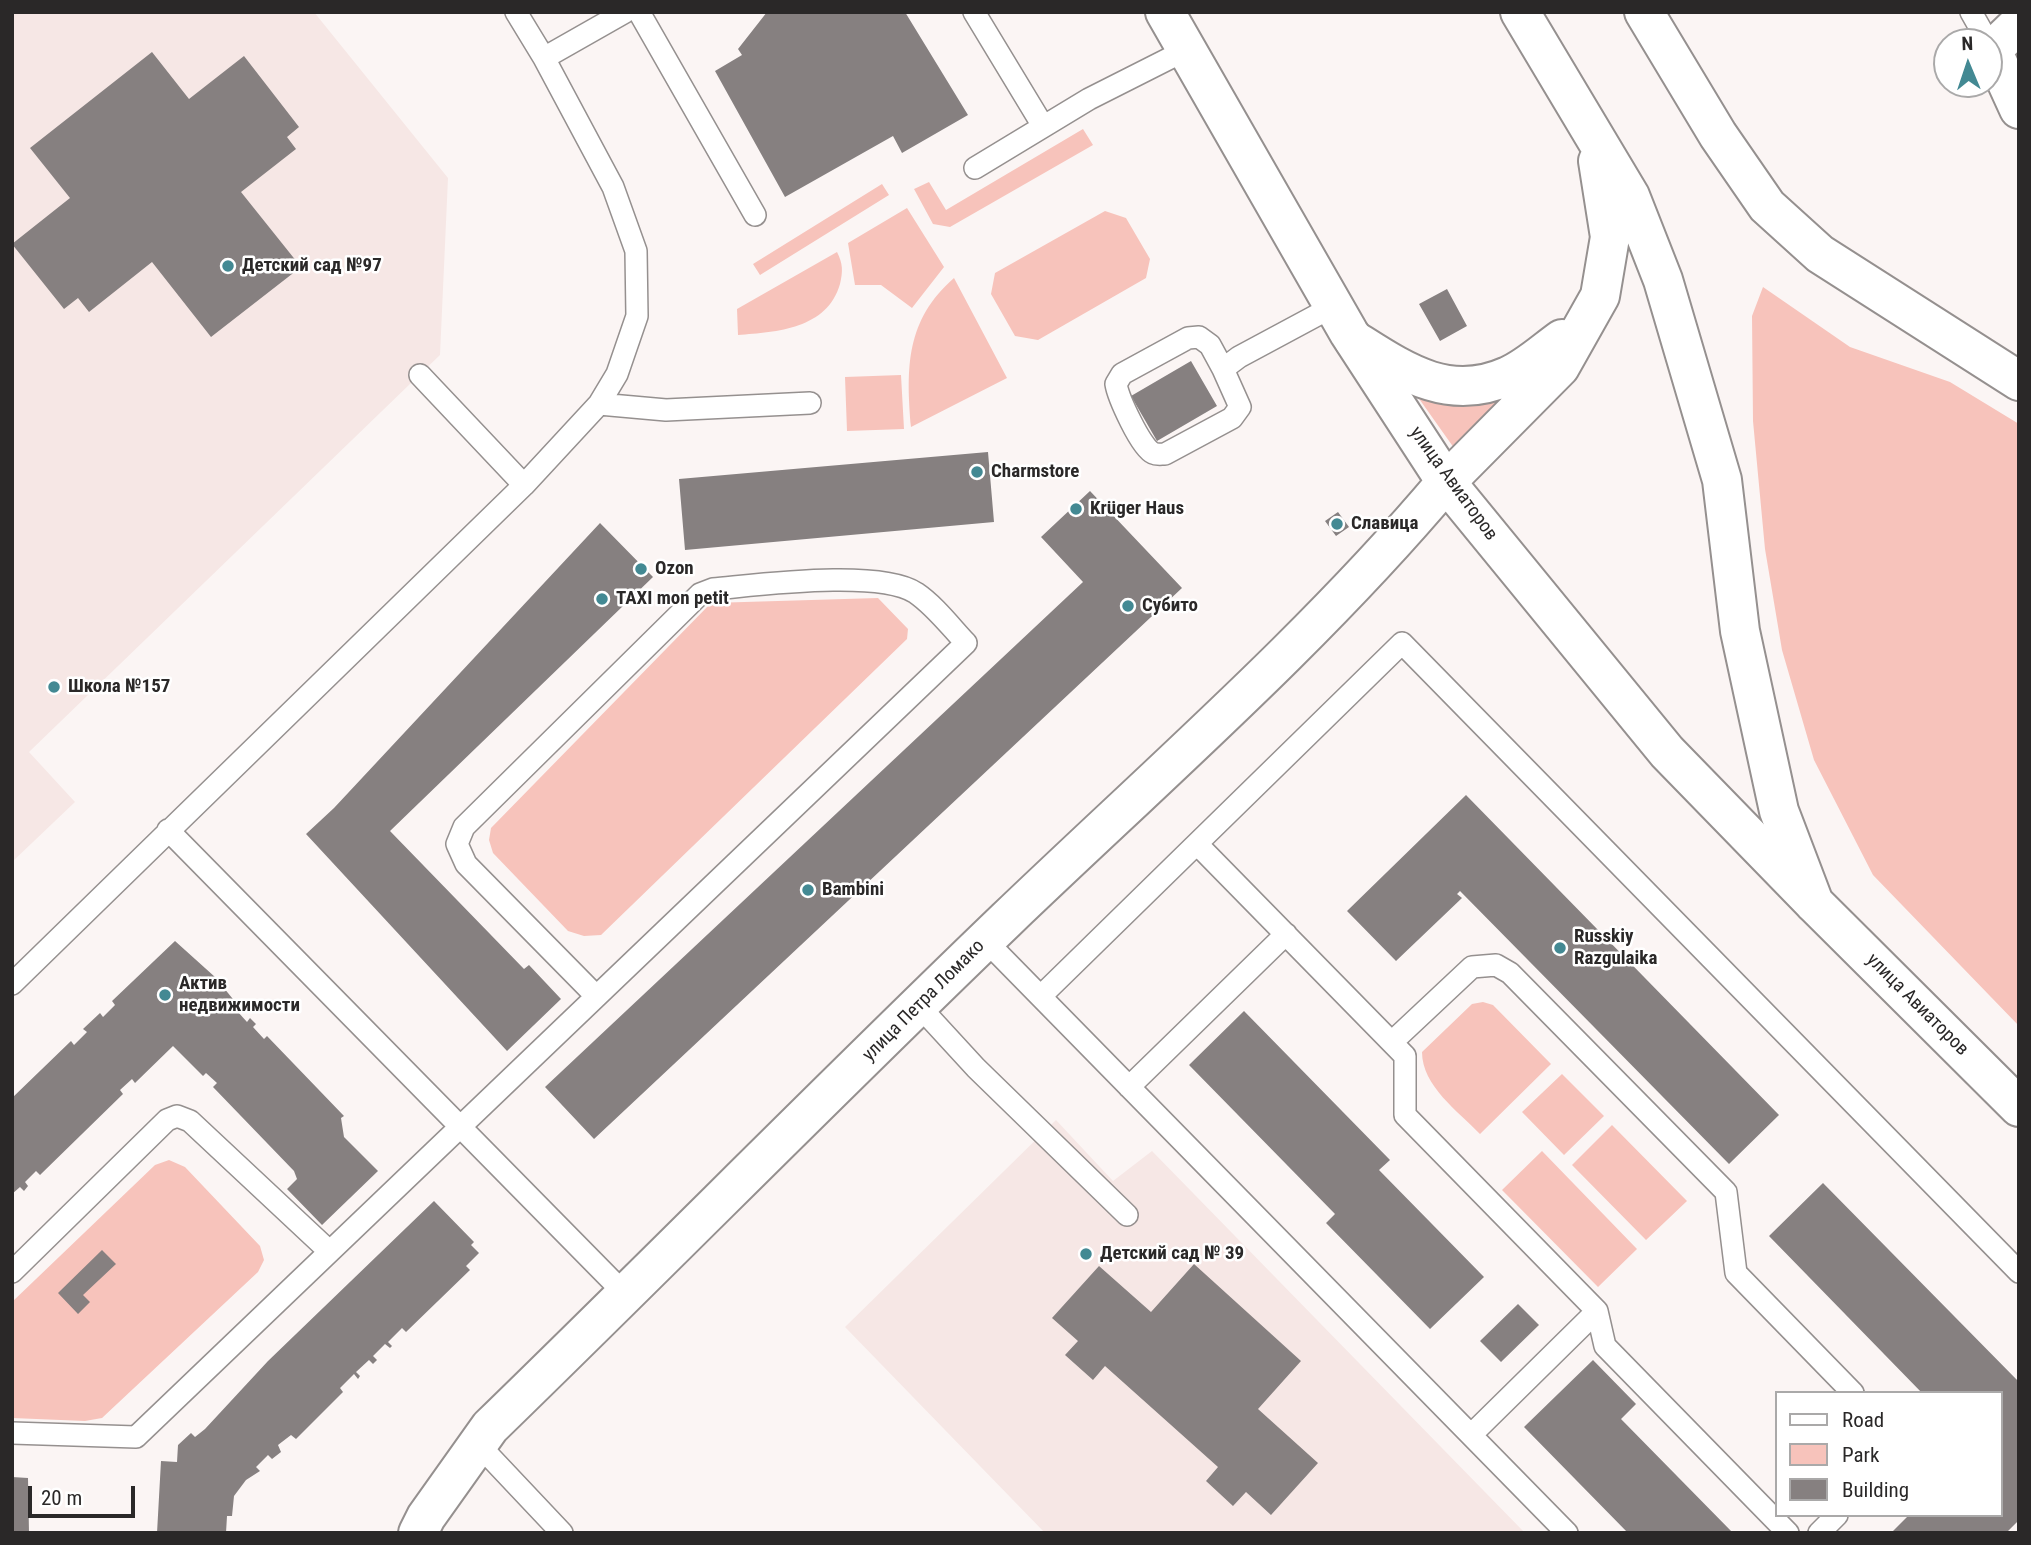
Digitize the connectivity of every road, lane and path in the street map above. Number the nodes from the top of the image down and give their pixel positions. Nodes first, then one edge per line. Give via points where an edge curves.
1 (516, 12) edge
2 (625, 12) edge
3 (639, 12) edge
4 (974, 12) edge
5 (1165, 12) edge
6 (1520, 12) edge
7 (1644, 12) edge
8 (1971, 12) edge
9 (1986, 28) edge
10 (1186, 50) junction
11 (544, 58) junction
12 (2003, 59) edge
13 (2019, 109) edge
14 (1043, 127) junction
15 (1592, 132) junction
16 (975, 168) dead end
17 (755, 215) dead end
18 (1334, 306) junction
19 (1583, 324) junction
20 (1354, 340) junction
21 (1223, 369) junction
22 (420, 375) dead end
23 (2019, 381) edge
24 (810, 403) dead end
25 (599, 404) junction
26 (1446, 482) junction
27 (524, 485) junction
28 (169, 830) junction
29 (1197, 844) junction
30 (1814, 903) junction
31 (1286, 934) junction
32 (985, 940) junction
33 (12, 984) edge
34 (596, 996) junction
35 (1041, 996) junction
36 (919, 1006) junction
37 (1392, 1042) junction
38 (1129, 1087) junction
39 (2019, 1107) edge
40 (462, 1127) junction
41 (1127, 1215) dead end
42 (329, 1251) junction
43 (12, 1272) edge
44 (2019, 1272) edge
45 (626, 1296) junction
46 (1597, 1311) junction
47 (1851, 1391) edge
48 (12, 1433) edge
49 (1471, 1435) junction
50 (478, 1444) junction
51 (1835, 1517) edge
52 (418, 1533) edge
53 (562, 1533) edge
54 (1567, 1533) edge
55 (1788, 1533) edge
56 (1819, 1533) edge

1 - 11 lane
2 - 11 lane
3 - 17 lane
4 - 14 lane
5 - 10 street, улица Авиаторов
6 - 15 street, улица Авиаторов
7 - 23 street via 1718,135 1768,206 1820,254
8 - 9 lane
10 - 14 lane
10 - 18 street, улица Авиаторов
11 - 25 lane via 613,187 636,251 637,316 617,374
12 - 13 street
14 - 16 lane
15 - 19 street, улица Петра Ломако via 1609,237 1600,296
15 - 30 street, улица Авиаторов via 1630,196 1663,280 1722,480 1740,631 1762,734 1779,811
18 - 20 street, улица Авиаторов
18 - 21 lane
19 - 20 street via 1509,376 1476,384 1444,386 1411,376
19 - 26 street, улица Петра Ломако via 1560,367
20 - 26 street, улица Авиаторов
21 - 21 lane via 1240,407 1232,418 1165,454 1153,453 1145,446 1117,395 1115,384 1122,374 1188,338 1199,337 1210,345
22 - 27 lane
24 - 25 lane via 666,410
25 - 27 lane
26 - 30 street, улица Авиаторов via 1667,752
26 - 32 street, улица Петра Ломако via 1392,546
27 - 28 lane
28 - 33 lane
28 - 40 lane
29 - 31 lane
29 - 35 lane
29 - 44 lane via 1402,643
30 - 39 street, улица Авиаторов
31 - 37 lane
31 - 38 lane
32 - 35 lane
32 - 36 street, улица Петра Ломако
34 - 34 lane via 965,643 928,603 896,584 819,581 713,589 700,594 464,827 457,844 466,864
34 - 40 lane
35 - 38 lane
36 - 41 lane
36 - 45 street, улица Петра Ломако
37 - 46 lane via 1405,1056 1405,1115
37 - 47 lane via 1472,967 1496,965 1510,973 1726,1192 1736,1273
38 - 49 lane
40 - 42 lane
40 - 45 lane
42 - 43 lane via 190,1121 177,1116 167,1120
42 - 48 lane via 136,1437
45 - 50 street, улица Петра Ломако via 490,1427
46 - 49 lane
46 - 55 lane via 1605,1346
49 - 54 lane
50 - 52 street, улица Петра Ломако
50 - 53 lane
51 - 56 lane

